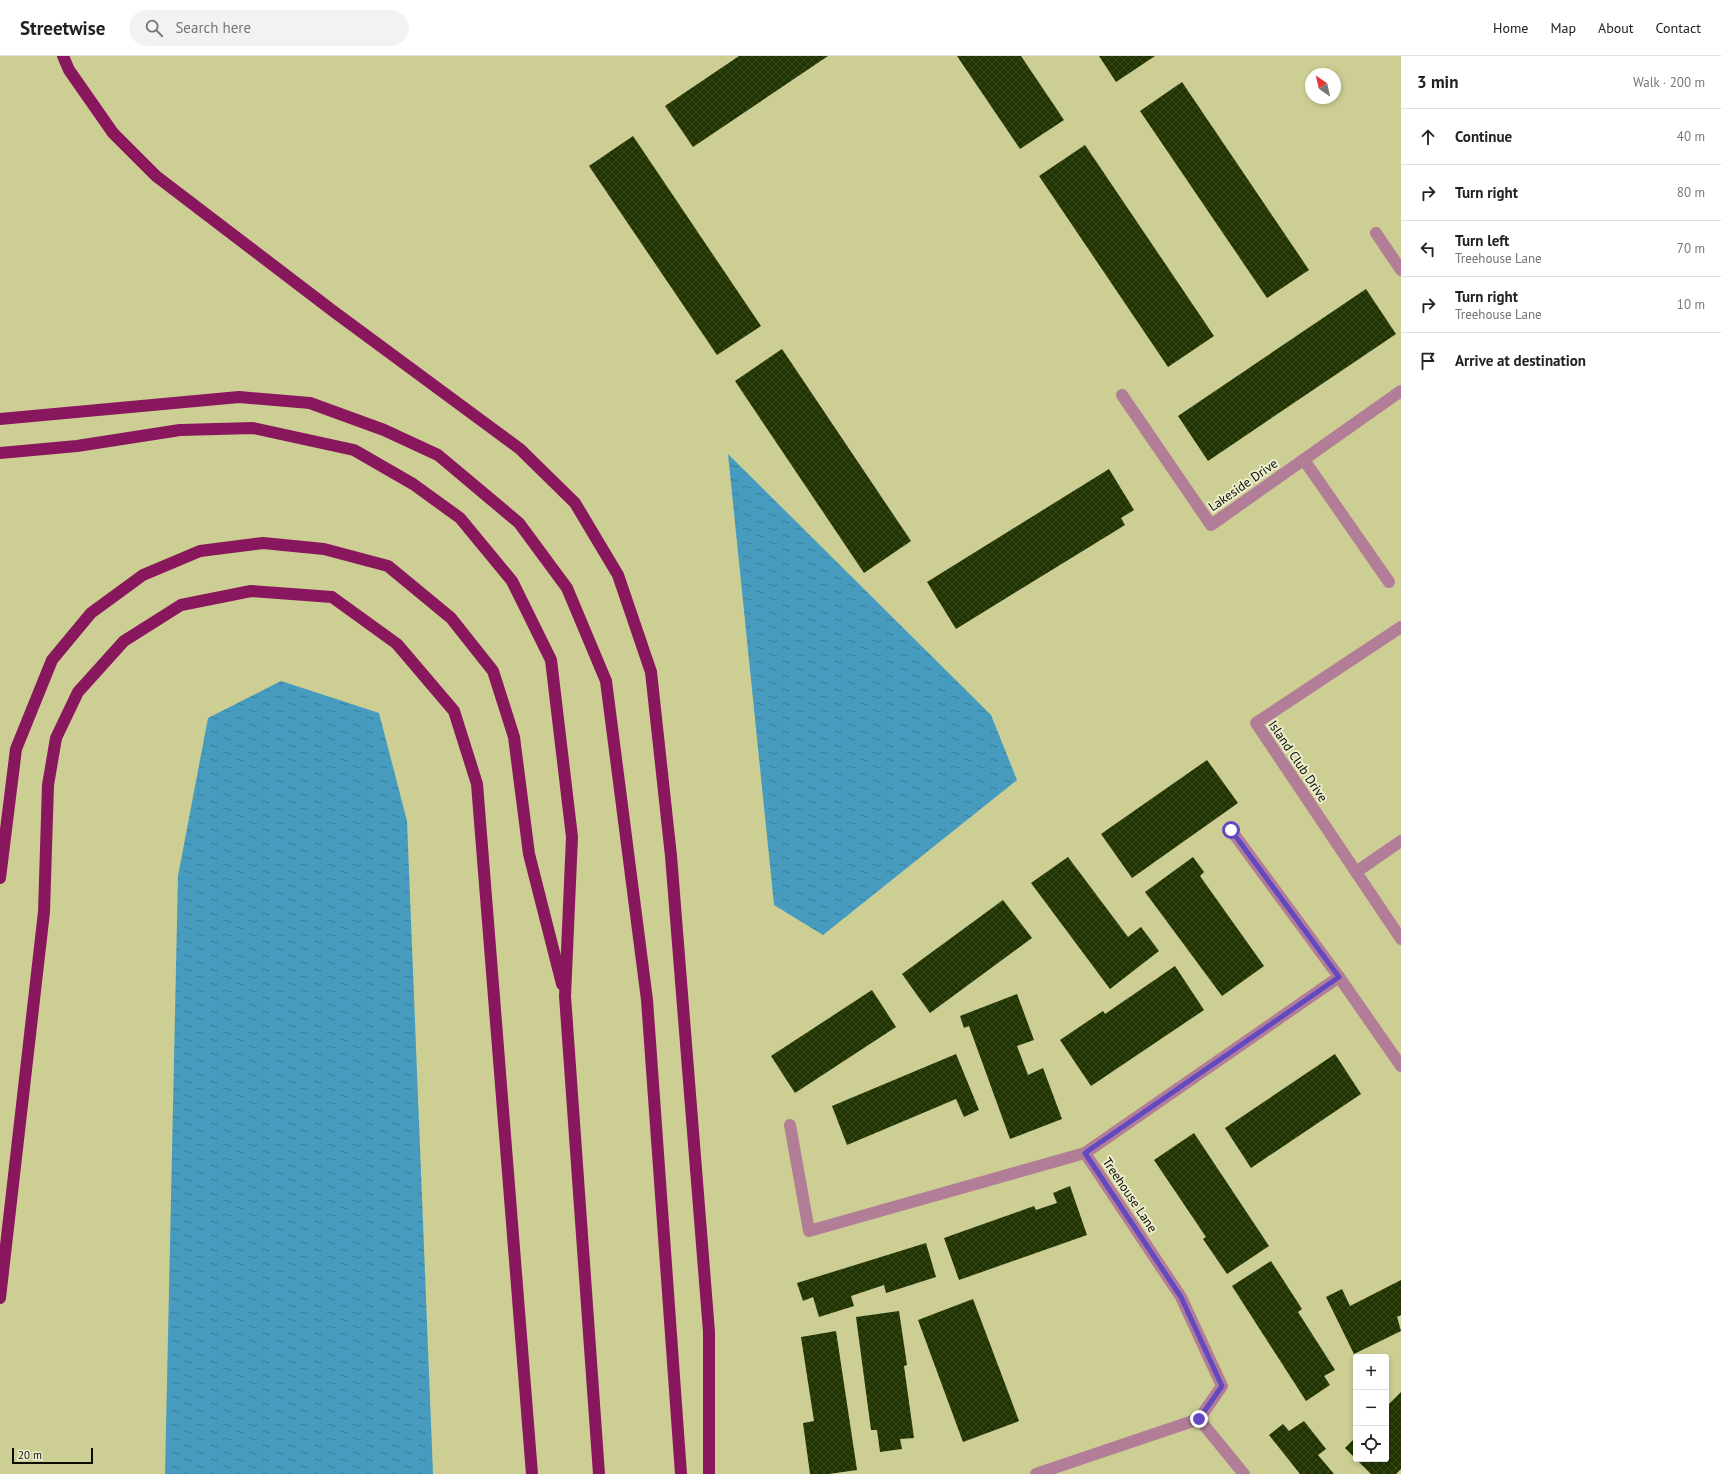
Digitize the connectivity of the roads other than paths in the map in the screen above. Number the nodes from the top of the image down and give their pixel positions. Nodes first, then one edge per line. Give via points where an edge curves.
1 (63, 56) edge
2 (1376, 233) dead end
3 (1401, 270) edge
4 (1401, 392) edge
5 (1122, 395) dead end
6 (0, 419) edge
7 (0, 453) edge
8 (1304, 460) junction
9 (1389, 582) dead end
10 (1401, 627) edge
11 (1231, 830) dead end
12 (1401, 841) edge
13 (1356, 872) junction
14 (0, 878) edge
15 (1401, 939) edge
16 (1339, 977) junction
17 (565, 996) junction
18 (1401, 1066) edge
19 (790, 1125) dead end
20 (1085, 1153) junction
21 (0, 1250) edge
22 (2, 1276) junction
23 (0, 1298) edge
24 (1199, 1419) junction
25 (532, 1474) edge
26 (599, 1474) edge
27 (681, 1474) edge
28 (709, 1474) edge
29 (1036, 1474) edge
30 (1244, 1474) edge

1 - 28 highway via 69,70 113,133 156,176 520,449 575,503 618,575 651,672 671,856 709,1332
2 - 3 street
4 - 8 street, Lakeside Drive
5 - 8 street, Lakeside Drive via 1212,525
6 - 27 highway via 239,397 310,403 384,430 438,455 520,523 567,588 606,681 647,1000
7 - 17 highway via 77,446 180,430 253,428 354,450 413,484 460,518 512,581 551,660 572,837
8 - 9 street
10 - 13 street, Island Club Drive via 1256,723
11 - 16 street
12 - 13 street
13 - 15 street, Island Club Drive
14 - 17 highway via 16,749 52,660 91,613 143,575 200,551 263,542 324,549 388,566 451,618 493,671 514,737 528,854
16 - 18 street
16 - 20 street
17 - 26 highway
19 - 20 street, Treehouse Lane via 809,1231
20 - 24 street, Treehouse Lane via 1181,1297 1222,1386
21 - 22 highway
22 - 23 highway
22 - 25 highway via 44,912 48,785 56,738 78,692 124,641 181,605 251,592 332,597 398,644 454,711 477,784
24 - 29 street
24 - 30 street

